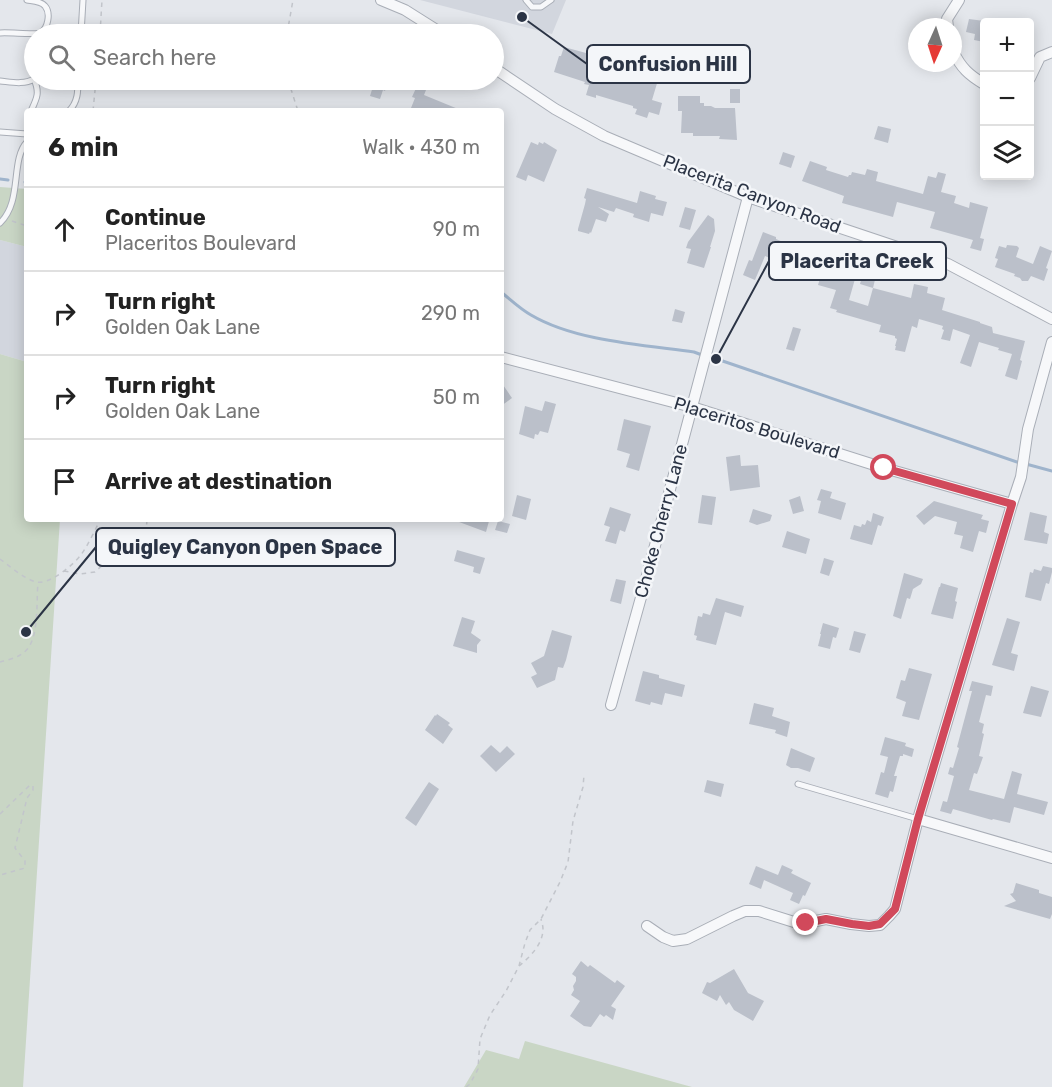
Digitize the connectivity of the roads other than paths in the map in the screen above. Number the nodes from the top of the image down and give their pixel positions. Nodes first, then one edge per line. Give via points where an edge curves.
1 (27, 0) edge
2 (83, 0) edge
3 (381, 0) edge
4 (526, 0) edge
5 (551, 0) edge
6 (959, 0) edge
7 (948, 18) edge
8 (46, 24) edge
9 (82, 24) edge
10 (427, 24) edge
11 (0, 33) edge
12 (24, 33) edge
13 (1052, 52) edge
14 (962, 67) edge
15 (1032, 72) edge
16 (504, 75) edge
17 (0, 81) edge
18 (24, 82) edge
19 (980, 82) edge
20 (37, 90) edge
21 (77, 90) edge
22 (33, 108) edge
23 (72, 108) edge
24 (0, 132) edge
25 (24, 134) edge
26 (24, 146) edge
27 (748, 197) junction
28 (0, 223) edge
29 (1052, 320) edge
30 (1052, 342) edge
31 (504, 358) edge
32 (692, 407) junction
33 (1012, 504) junction
34 (611, 705) dead end
35 (798, 784) dead end
36 (918, 819) junction
37 (1052, 858) edge
38 (647, 927) dead end

1 - 8 lane via 45,6
2 - 9 lane
3 - 10 street
4 - 5 lane via 532,8
6 - 7 street
11 - 12 lane
13 - 15 street via 1040,57
14 - 19 street
16 - 27 street, Placerita Canyon Road via 604,136
17 - 18 lane
20 - 22 lane
21 - 23 lane
24 - 25 lane
26 - 28 lane via 12,204
27 - 29 street, Placerita Canyon Road via 948,264
27 - 32 street, Choke Cherry Lane
30 - 33 street
31 - 32 street, Placeritos Boulevard
32 - 33 street, Placeritos Boulevard
32 - 34 street, Choke Cherry Lane
33 - 36 street
35 - 36 lane
36 - 37 street
36 - 38 street via 895,909 880,924 869,926 826,919 794,922 759,911 745,911 687,939 672,941

